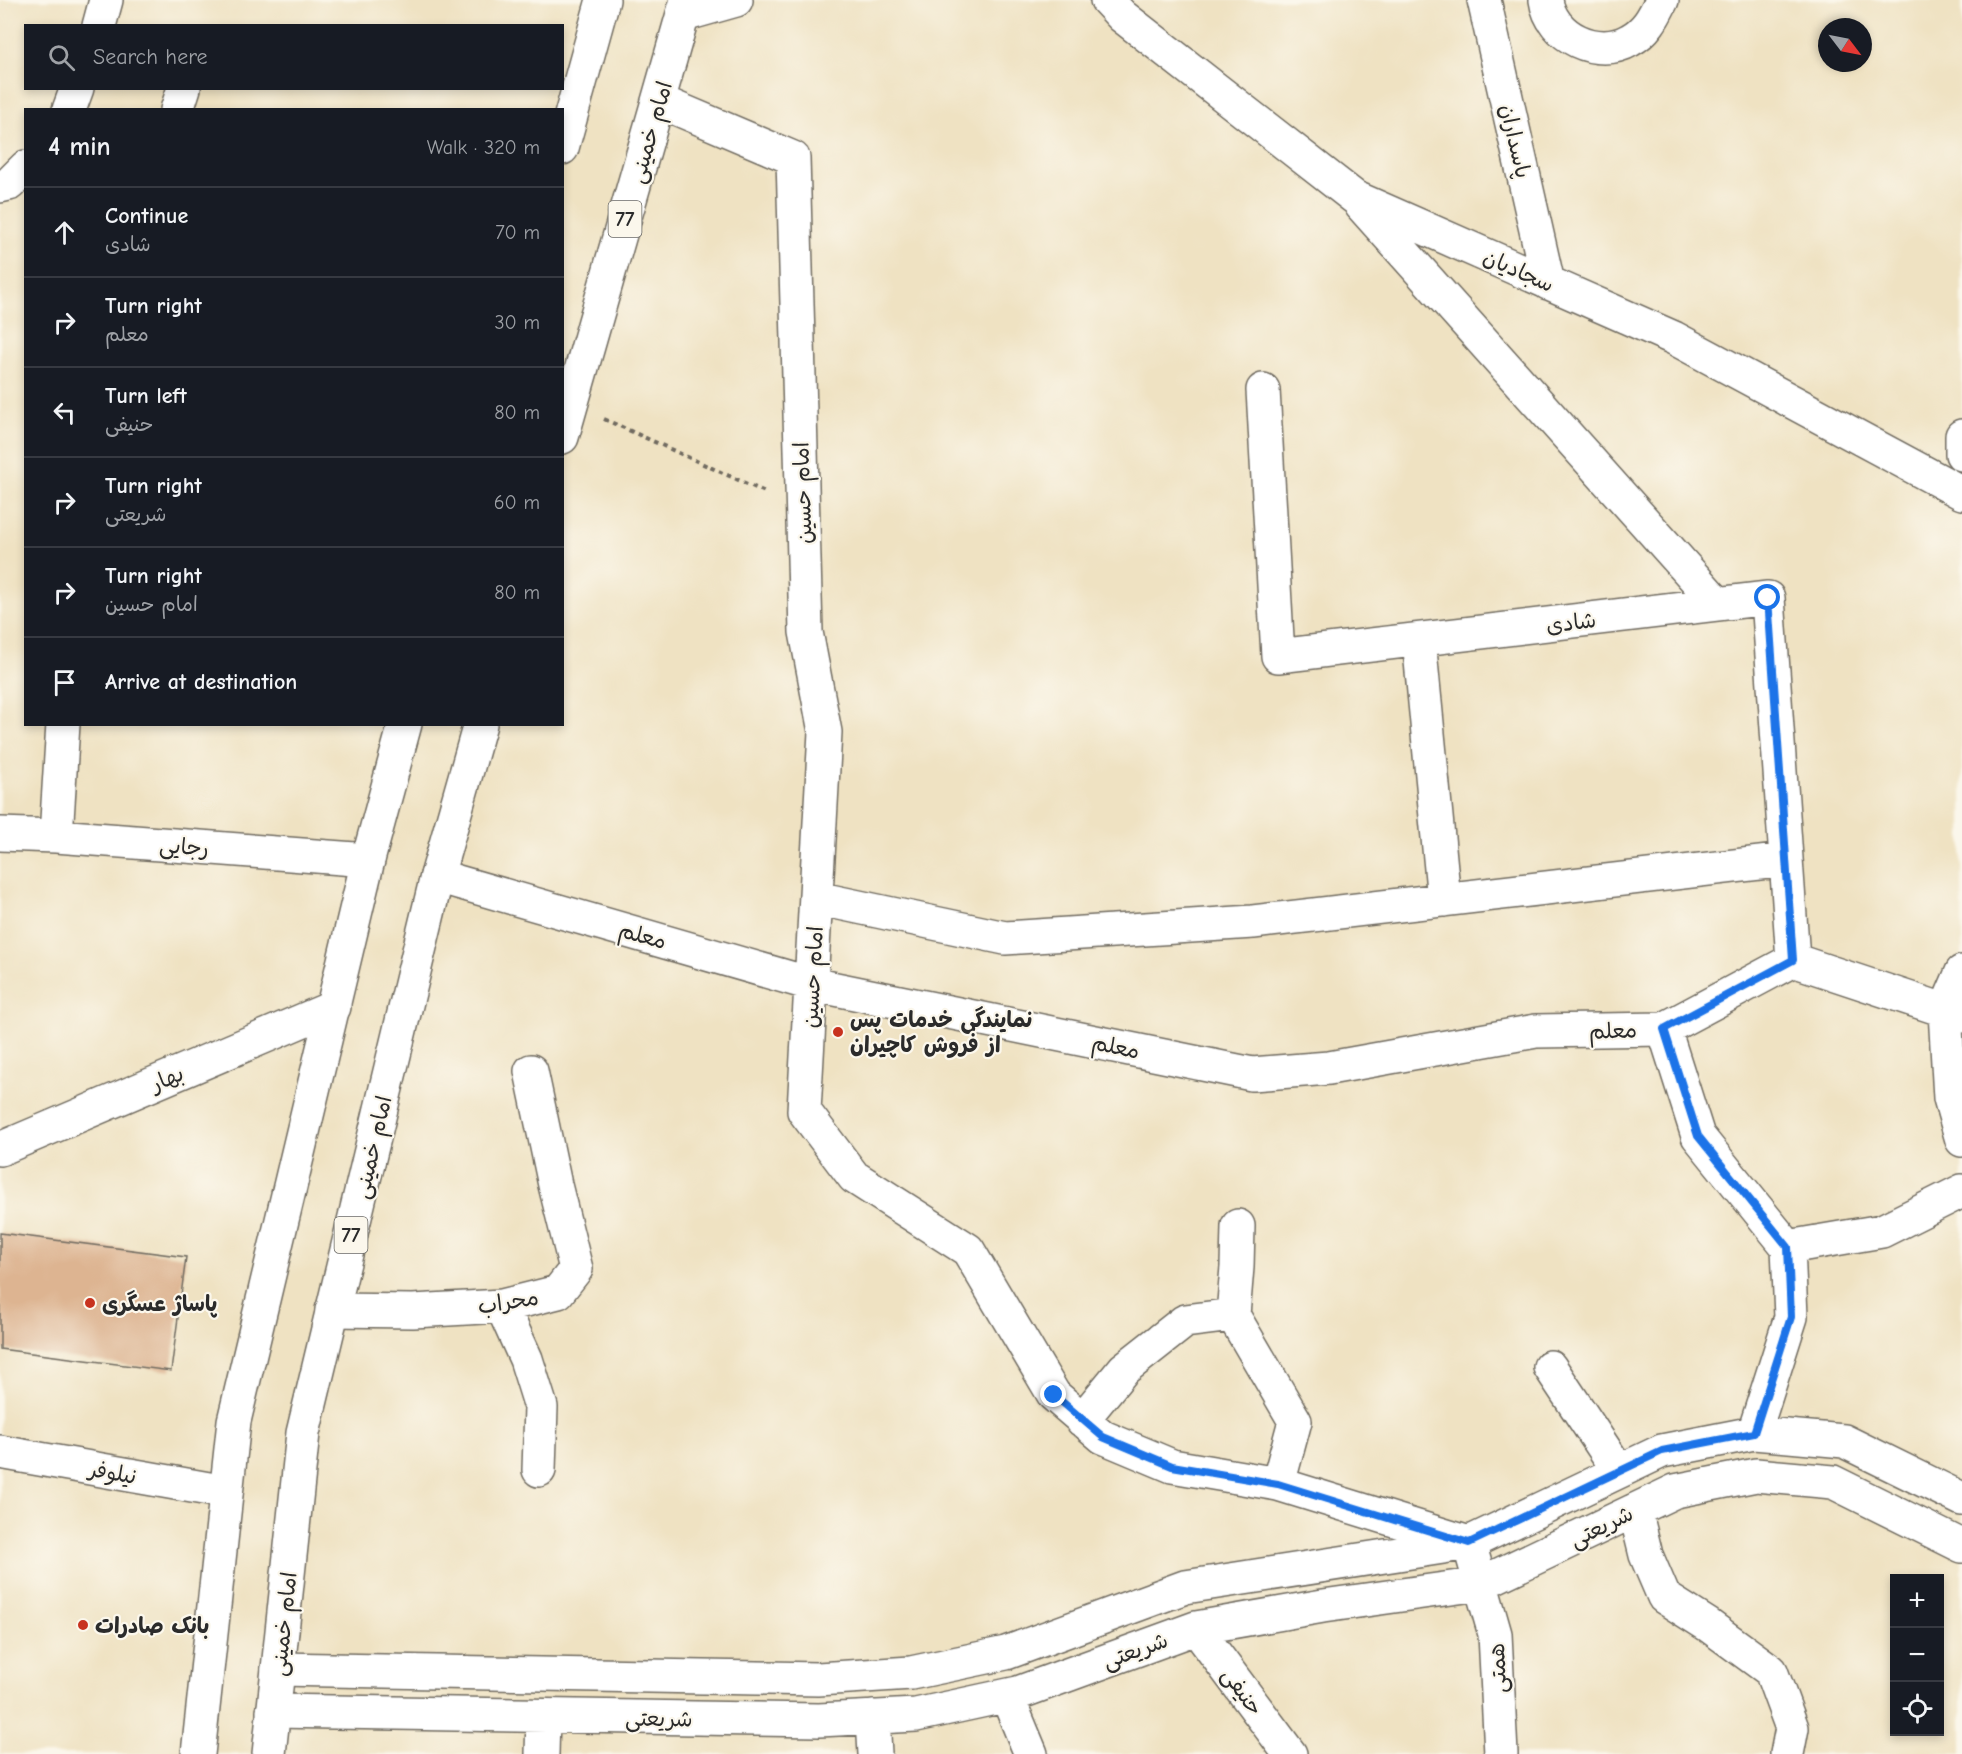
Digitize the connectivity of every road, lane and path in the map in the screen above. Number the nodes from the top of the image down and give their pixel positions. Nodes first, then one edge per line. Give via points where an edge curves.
1 (106, 0) edge
2 (603, 0) edge
3 (736, 0) edge
4 (1107, 0) edge
5 (1484, 0) edge
6 (1546, 0) edge
7 (1662, 0) edge
8 (685, 7) edge
9 (100, 24) edge
10 (76, 90) edge
11 (183, 90) edge
12 (658, 101) junction
13 (70, 108) edge
14 (178, 108) edge
15 (564, 141) edge
16 (1354, 197) junction
17 (1548, 283) junction
18 (1263, 390) dead end
19 (572, 405) junction
20 (564, 431) edge
21 (1962, 436) edge
22 (1962, 454) edge
23 (1962, 494) edge
24 (803, 509) junction
25 (1718, 604) junction
26 (1419, 640) junction
27 (63, 726) edge
28 (404, 726) edge
29 (479, 726) edge
30 (0, 834) edge
31 (56, 836) junction
32 (368, 860) junction
33 (1786, 860) junction
34 (437, 876) junction
35 (816, 898) junction
36 (1444, 900) junction
37 (1793, 960) junction
38 (1962, 972) edge
39 (811, 984) junction
40 (334, 1006) junction
41 (1954, 1013) edge
42 (1664, 1029) junction
43 (531, 1071) dead end
44 (1962, 1140) edge
45 (0, 1149) edge
46 (1962, 1191) edge
47 (1238, 1226) dead end
48 (1788, 1247) junction
49 (502, 1305) junction
50 (333, 1310) junction
51 (1233, 1315) junction
52 (1550, 1367) dead end
53 (1082, 1420) junction
54 (1754, 1433) junction
55 (0, 1452) edge
56 (539, 1470) dead end
57 (1619, 1471) junction
58 (1278, 1484) junction
59 (226, 1492) junction
60 (1962, 1499) edge
61 (1635, 1510) junction
62 (1469, 1543) junction
63 (1962, 1546) edge
64 (1480, 1584) junction
65 (1196, 1628) junction
66 (278, 1669) junction
67 (334, 1670) junction
68 (1007, 1696) junction
69 (273, 1711) junction
70 (333, 1712) junction
71 (543, 1716) junction
72 (873, 1717) junction
73 (198, 1754) edge
74 (269, 1754) edge
75 (542, 1754) edge
76 (875, 1754) edge
77 (1031, 1754) edge
78 (1290, 1754) edge
79 (1501, 1754) edge
80 (1787, 1754) edge

1 - 9 main road
2 - 15 main road
3 - 8 main road
4 - 16 main road, سجادیان via 1122,16
5 - 17 main road, پاسداران
6 - 7 main road via 1560,29 1581,44 1605,48 1630,41 1649,25
8 - 12 main road, امام خمینی / 77
10 - 13 main road
11 - 14 main road
12 - 19 main road, امام خمینی / 77
12 - 24 main road, امام حسین via 793,158
16 - 17 main road, سجادیان
16 - 25 main road
17 - 23 main road, سجادیان via 1674,338
18 - 26 main road, شادی via 1278,656
19 - 20 main road, امام خمینی / 77
19 - 24 path
21 - 22 main road
24 - 35 main road, امام حسین via 806,632 825,732
25 - 26 main road, شادی
25 - 33 main road, شادی via 1768,598
26 - 36 main road
27 - 31 main road
28 - 32 main road
29 - 34 main road, امام خمینی / 77
30 - 31 main road, رجایی
31 - 32 main road, رجایی
32 - 40 main road
33 - 36 main road
33 - 37 main road, شادی
34 - 39 main road, معلم
34 - 50 main road, امام خمینی / 77
35 - 36 main road via 1005,938 1253,922
35 - 39 main road, امام حسین
37 - 41 main road
37 - 42 main road, معلم
38 - 41 main road
39 - 42 main road, معلم via 1252,1074 1329,1068 1536,1031
39 - 53 main road, امام حسین via 804,1111 854,1177 968,1250 1054,1395
40 - 45 main road, بهار
40 - 59 main road via 234,1421
41 - 44 main road via 1950,1098
42 - 48 main road via 1698,1136
43 - 49 main road, محراب via 576,1269 558,1293
46 - 48 main road via 1882,1231
47 - 51 main road
48 - 54 main road via 1791,1317
49 - 50 main road, محراب via 413,1311
49 - 56 main road via 526,1359 541,1407
50 - 66 main road, امام خمینی / 77 via 303,1433
51 - 53 main road via 1185,1321 1124,1369
51 - 58 main road via 1295,1421
52 - 57 main road
53 - 58 main road, امام حسین via 1103,1437 1172,1466
54 - 57 main road, شریعتی via 1662,1451
54 - 60 main road, شریعتی via 1844,1441
55 - 59 main road, نیلوفر
57 - 62 main road, شریعتی
58 - 62 main road, امام حسین
59 - 73 main road
61 - 63 main road, شریعتی via 1675,1491 1756,1475 1833,1482
61 - 64 main road, شریعتی
61 - 80 main road via 1646,1555 1664,1597 1771,1671 1792,1728
62 - 64 main road, همتی
62 - 67 main road, شریعتی via 1185,1587 1006,1653 911,1673 818,1679
64 - 65 main road, شریعتی
64 - 79 main road, همتی via 1495,1634
65 - 68 main road, شریعتی
65 - 78 main road, حنیفی
66 - 67 main road, شریعتی
66 - 69 main road, امام خمینی / 77
67 - 70 main road
68 - 72 main road, شریعتی via 916,1714
68 - 77 main road
69 - 70 main road, شریعتی
69 - 74 main road, امام خمینی / 77
70 - 71 main road, شریعتی
71 - 72 main road, شریعتی via 819,1720
71 - 75 main road
72 - 76 main road

